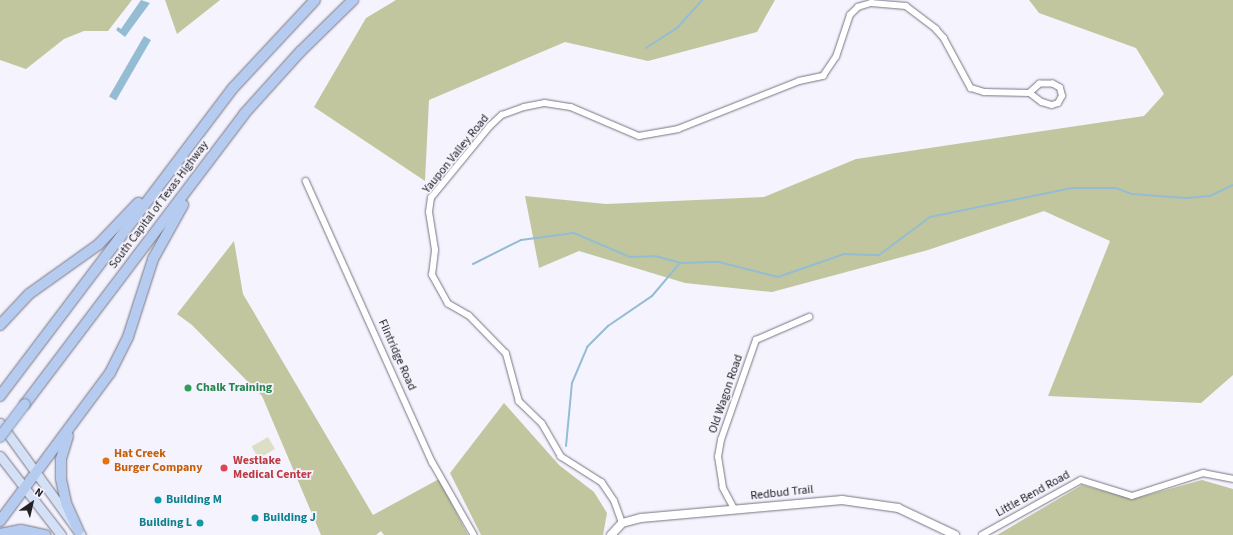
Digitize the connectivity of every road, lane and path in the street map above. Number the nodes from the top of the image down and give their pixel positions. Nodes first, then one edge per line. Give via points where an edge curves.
1 (315, 0) edge
2 (353, 0) edge
3 (1030, 93) junction
4 (229, 134) junction
5 (190, 145) junction
6 (306, 181) dead end
7 (11, 312) junction
8 (809, 317) dead end
9 (0, 321) edge
10 (0, 325) edge
11 (0, 396) edge
12 (75, 422) junction
13 (0, 423) edge
14 (0, 437) edge
15 (0, 456) edge
16 (38, 472) junction
17 (1233, 479) edge
18 (25, 489) junction
19 (734, 509) junction
20 (0, 521) edge
21 (622, 524) junction
22 (80, 533) edge
23 (0, 534) edge
24 (45, 535) edge
25 (60, 535) edge
26 (474, 535) edge
27 (611, 535) edge
28 (955, 535) edge
29 (982, 535) edge

1 - 5 highway, South Capital of Texas Highway via 256,61
2 - 4 highway, South Capital of Texas Highway via 276,77
3 - 3 street, Yaupon Valley Road via 1042,102 1052,105 1058,103 1062,96 1060,88 1054,84 1040,84
3 - 21 street, Yaupon Valley Road via 984,92 971,88 944,38 936,29 906,6 871,3 858,7 850,15 836,57 823,76 799,81 678,130 639,136 571,107 545,103 502,115 490,126 431,198 429,212 435,250 432,275 448,304 469,316 506,354 519,402 542,424 561,457 602,483 614,501
4 - 12 highway via 161,241 120,355 105,381
4 - 14 highway, South Capital of Texas Highway, bridge
5 - 7 highway via 99,244 34,290
5 - 11 highway, South Capital of Texas Highway
6 - 26 street, Flintridge Road via 433,463
7 - 9 highway
7 - 10 highway
8 - 19 street, Old Wagon Road via 756,340 721,440 718,457 723,488
12 - 16 highway
12 - 22 highway via 62,453 60,472 64,495
13 - 16 main road
15 - 18 main road
16 - 18 highway
16 - 22 main road
17 - 29 street, Little Bend Road via 1203,473 1132,496 1081,480
18 - 20 highway
18 - 25 main road
19 - 21 street, Redbud Trail via 641,518
19 - 28 street, Redbud Trail via 812,501 874,503 898,508
21 - 27 street, Redbud Trail
23 - 24 highway via 21,530

